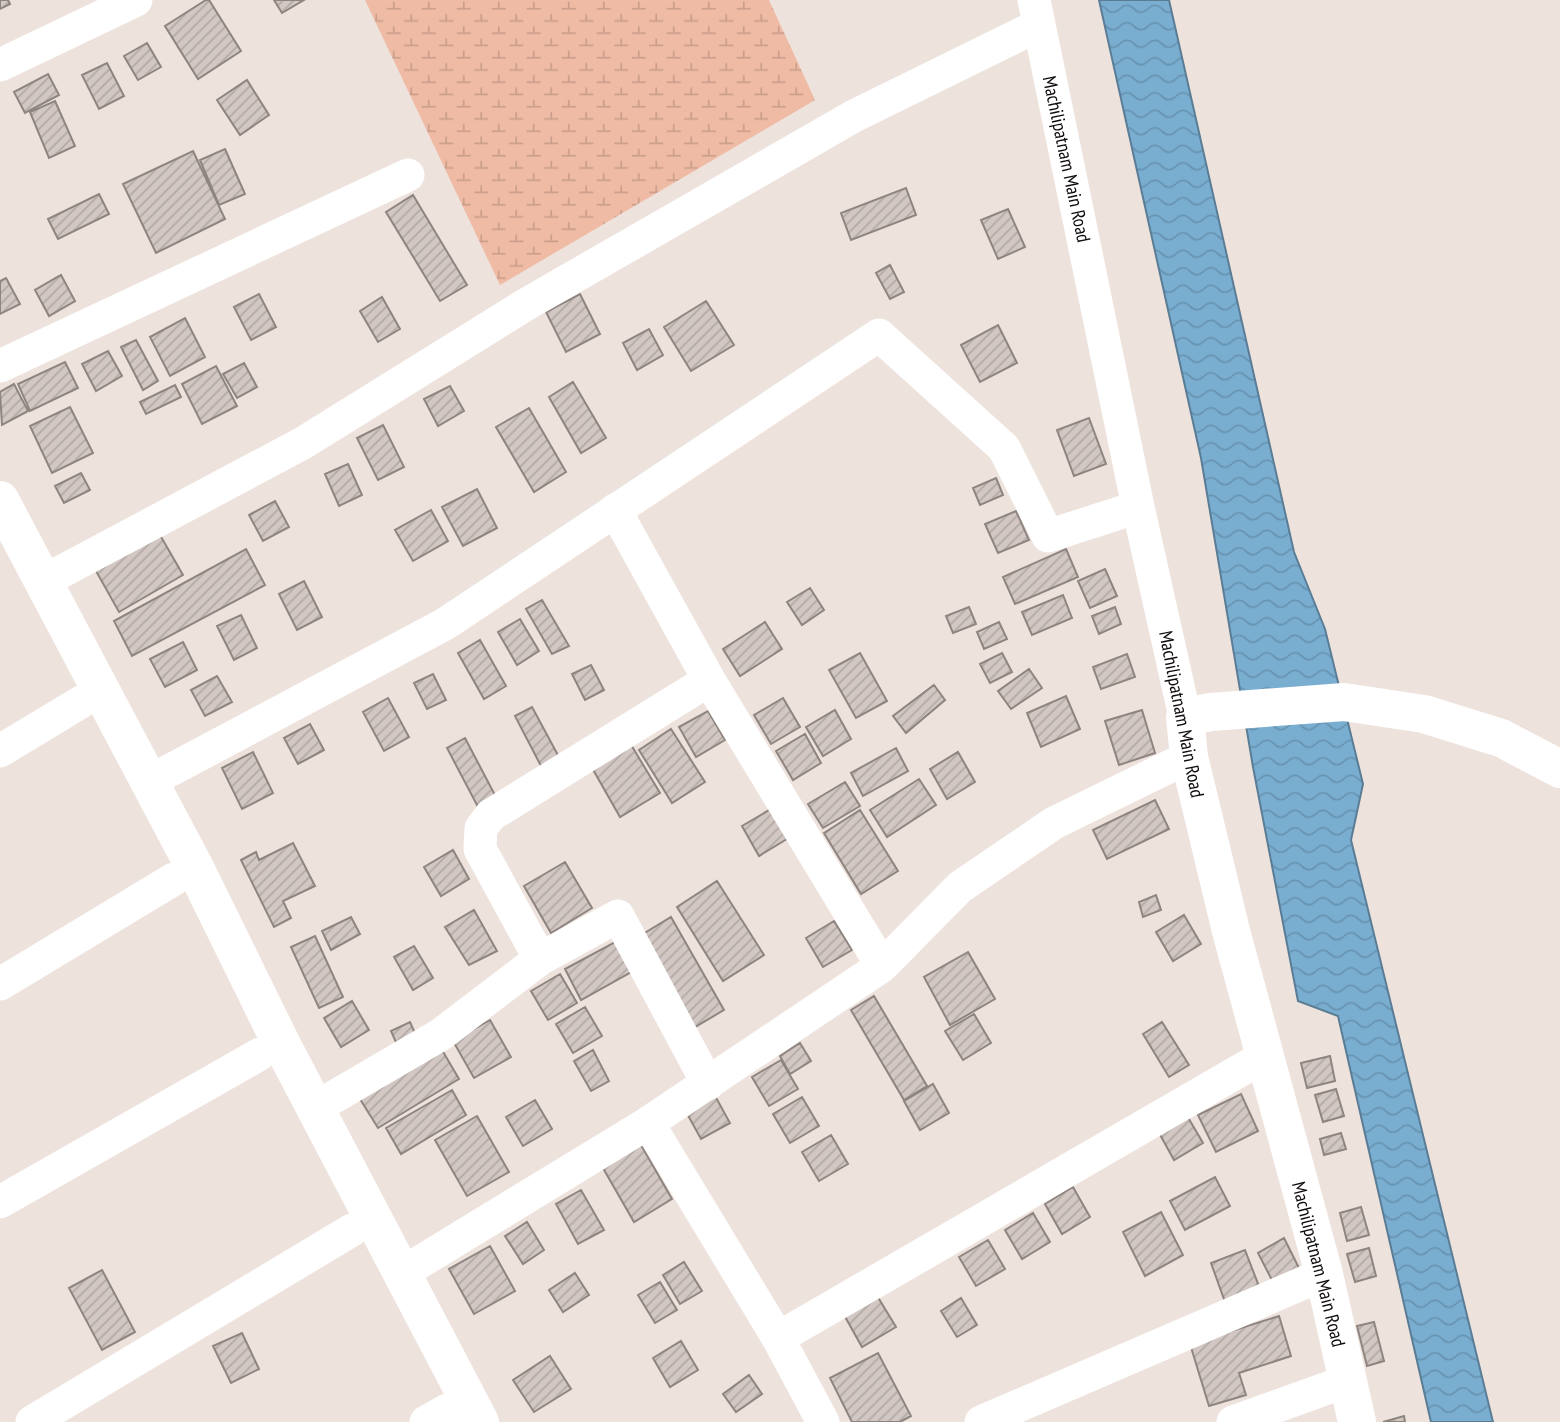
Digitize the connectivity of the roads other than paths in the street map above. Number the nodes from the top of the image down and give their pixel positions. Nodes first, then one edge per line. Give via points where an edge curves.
1 (136, 0) edge
2 (1036, 13) edge
3 (0, 65) edge
4 (408, 175) dead end
5 (0, 366) edge
6 (0, 500) edge
7 (1138, 507) junction
8 (615, 510) junction
9 (0, 550) edge
10 (44, 581) junction
11 (709, 680) junction
12 (81, 702) junction
13 (1198, 715) junction
14 (0, 751) edge
15 (1189, 757) junction
16 (1560, 769) edge
17 (150, 781) junction
18 (174, 879) junction
19 (540, 960) junction
20 (882, 966) junction
21 (0, 984) edge
22 (260, 1054) junction
23 (1265, 1056) junction
24 (708, 1084) junction
25 (315, 1108) junction
26 (648, 1124) junction
27 (0, 1202) edge
28 (352, 1230) junction
29 (402, 1273) junction
30 (1324, 1274) junction
31 (778, 1338) junction
32 (1347, 1381) junction
33 (452, 1419) edge
34 (32, 1422) edge
35 (823, 1422) edge
36 (981, 1422) edge
37 (1233, 1422) edge
38 (1357, 1422) edge

1 - 3 street
2 - 7 street, Machilipatnam Main Road
2 - 10 street via 525,305 303,443
4 - 5 street
6 - 10 main road
7 - 8 street via 1048,536 1004,448 878,335
7 - 13 street, Machilipatnam Main Road
8 - 11 street
8 - 17 street via 445,624
9 - 12 main road
10 - 17 main road
11 - 19 street via 491,815 481,828 480,849
11 - 20 street
12 - 14 street
12 - 18 main road
13 - 15 main road, Machilipatnam Main Road
13 - 16 main road via 1344,702 1424,714 1501,738
15 - 20 street via 1054,823 1022,844 960,887
15 - 23 main road, Machilipatnam Main Road
17 - 25 main road
18 - 21 street
18 - 22 main road
19 - 24 street via 618,916
19 - 25 street via 440,1035
20 - 24 street
22 - 27 street
22 - 28 main road
23 - 30 main road, Machilipatnam Main Road
23 - 31 street
24 - 26 street
25 - 29 main road
26 - 29 street
26 - 31 street
28 - 33 main road
28 - 34 street
29 - 33 main road
30 - 32 main road, Machilipatnam Main Road
30 - 36 street
31 - 35 street
32 - 37 street
32 - 38 main road, Machilipatnam Main Road

